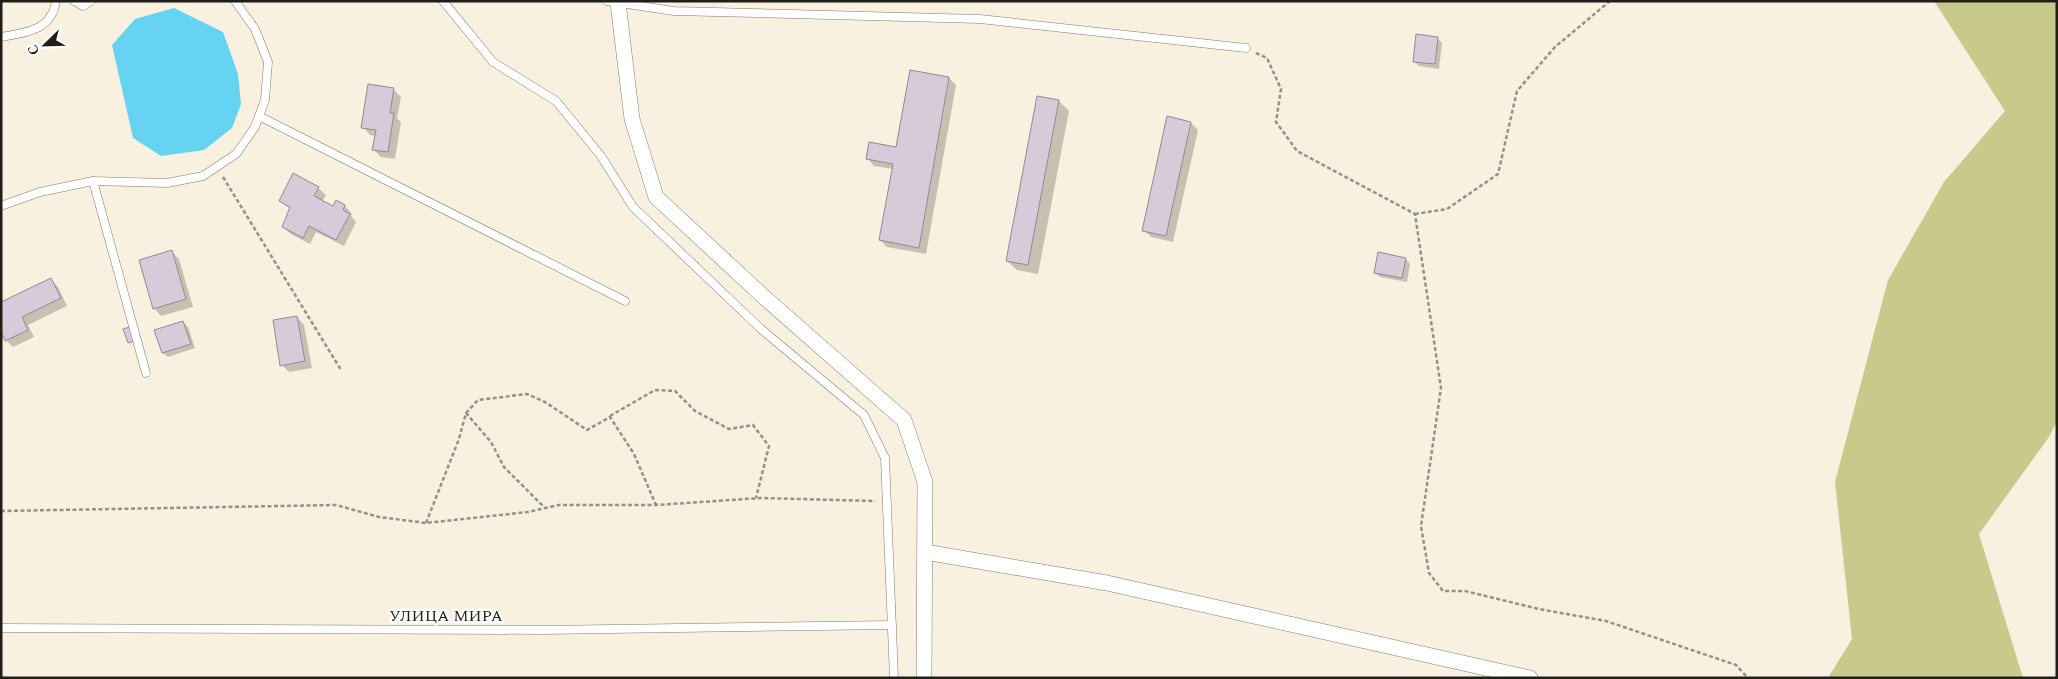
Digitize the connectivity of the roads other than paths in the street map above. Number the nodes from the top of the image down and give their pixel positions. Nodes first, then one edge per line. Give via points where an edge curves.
1 (56, 1) edge
2 (74, 1) edge
3 (91, 1) edge
4 (236, 1) edge
5 (443, 1) edge
6 (612, 2) edge
7 (1, 37) edge
8 (1246, 48) road end
9 (259, 116) junction
10 (92, 181) junction
11 (1, 206) edge
12 (625, 301) dead end
13 (146, 374) dead end
14 (925, 552) junction
15 (892, 625) junction
16 (1, 628) edge
17 (894, 678) edge
18 (924, 678) edge
19 (1530, 678) edge

1 - 7 lane via 54,12 43,26 24,34
2 - 3 lane via 83,6
4 - 9 lane via 255,28 268,62 265,100
5 - 15 lane via 493,62 556,101 601,156 633,207 761,329 864,414 885,458
6 - 8 lane via 674,11 980,19
6 - 14 street via 632,120 656,196 765,298 904,420 925,482
9 - 10 lane via 255,128 236,154 203,176 167,183
9 - 12 lane
10 - 11 lane via 40,192
10 - 13 lane
14 - 18 street
14 - 19 street via 1107,583
15 - 16 lane, УЛИЦА МИРА via 543,630
15 - 17 lane

